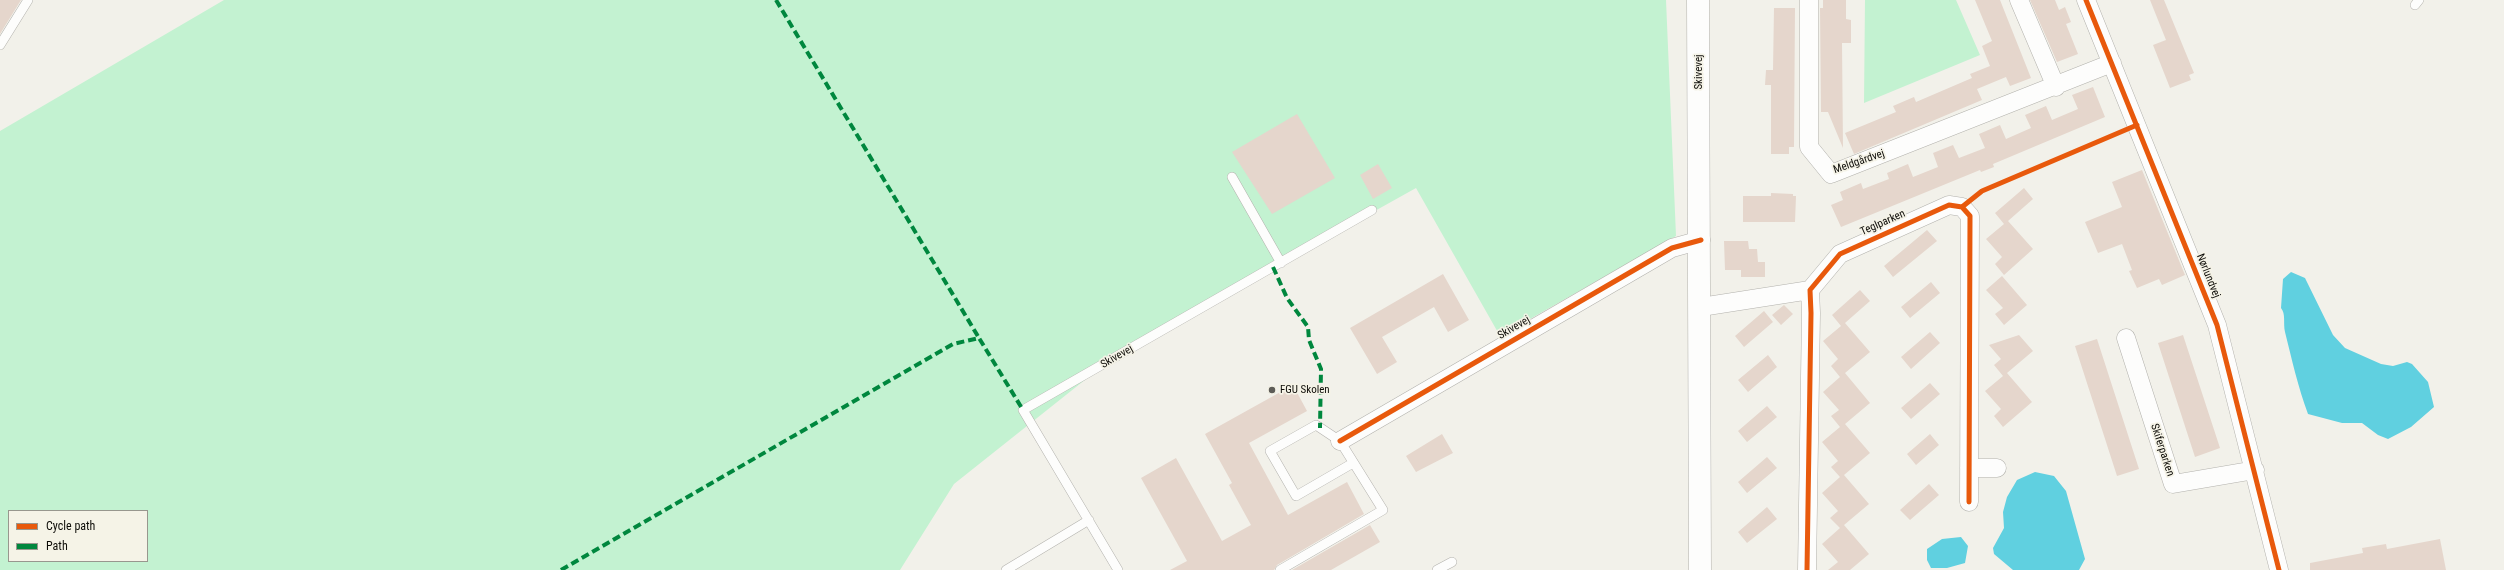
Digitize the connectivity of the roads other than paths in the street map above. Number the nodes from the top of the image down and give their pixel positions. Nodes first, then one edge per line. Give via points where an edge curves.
1 (28, 0) edge
2 (1698, 0) edge
3 (1809, 0) edge
4 (2019, 0) edge
5 (2086, 0) edge
6 (0, 45) edge
7 (2112, 63) junction
8 (2056, 87) junction
9 (1232, 177) dead end
10 (1372, 210) dead end
11 (1701, 240) junction
12 (1281, 263) junction
13 (1810, 290) junction
14 (1701, 307) junction
15 (2126, 338) dead end
16 (1340, 440) junction
17 (1353, 463) junction
18 (1969, 468) junction
19 (1998, 468) dead end
20 (2255, 470) junction
21 (1969, 502) dead end
22 (1088, 520) junction
23 (1452, 562) dead end
24 (1006, 570) edge
25 (1118, 570) edge
26 (1280, 570) edge
27 (1437, 570) edge
28 (1700, 570) edge
29 (1807, 570) edge
30 (2280, 570) edge

1 - 6 lane
2 - 11 street, Skivevej
3 - 8 street, Meldgårdvej via 1809,147 1831,174
4 - 8 street
5 - 7 street, Nørlundvej
7 - 8 street, Meldgårdvej
7 - 20 street, Nørlundvej via 2217,325
9 - 12 lane
10 - 12 lane, Skivevej
11 - 14 street, Skivevej
11 - 16 street, Skivevej via 1672,248
12 - 22 lane, Skivevej via 1023,410
13 - 14 street
13 - 18 street, Teglparken via 1840,254 1949,205 1962,207 1966,211 1970,216
13 - 29 street
14 - 28 street, Skivevej
15 - 20 street, Skiferparken via 2173,484
16 - 17 lane
16 - 17 lane via 1316,425 1270,451 1296,496
17 - 26 lane via 1383,510
18 - 19 street
18 - 21 street, Teglparken
20 - 30 street, Nørlundvej
22 - 24 lane
22 - 25 lane, Skivevej
23 - 27 lane

